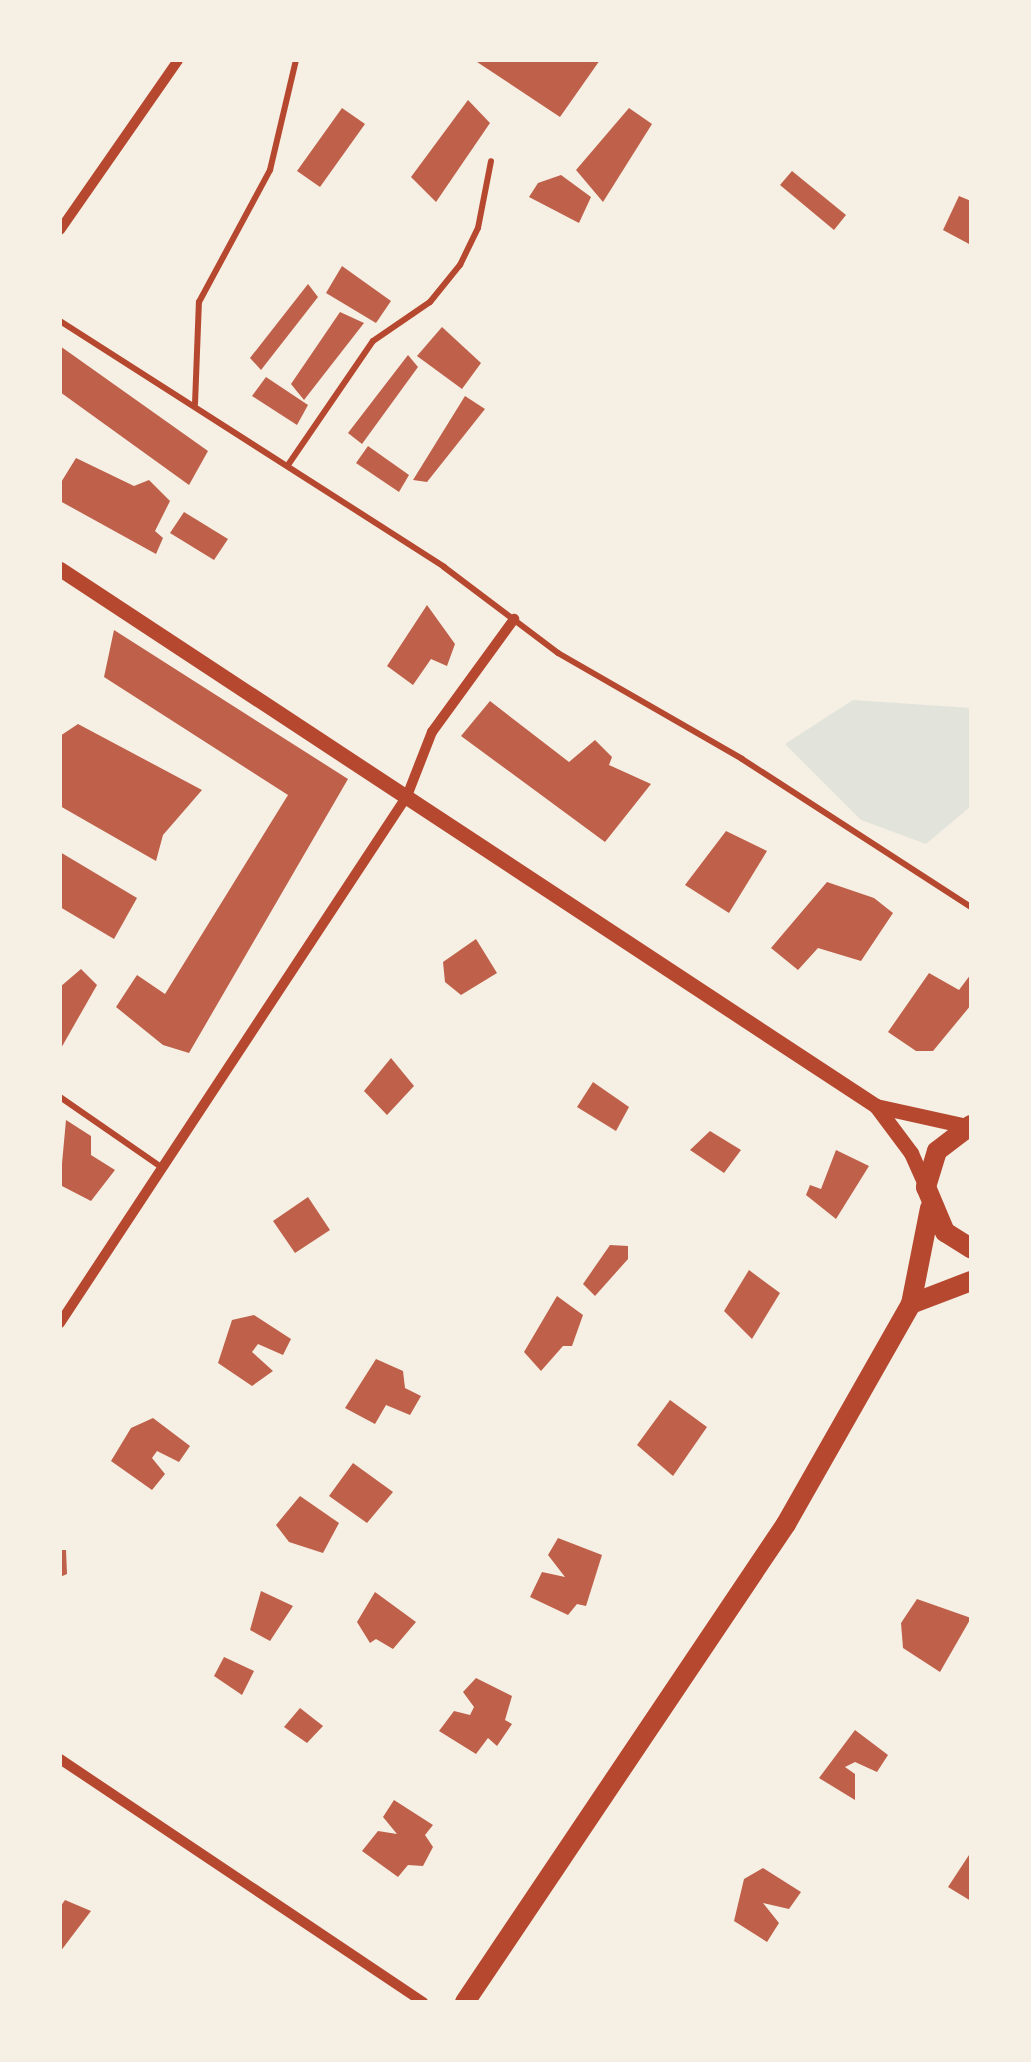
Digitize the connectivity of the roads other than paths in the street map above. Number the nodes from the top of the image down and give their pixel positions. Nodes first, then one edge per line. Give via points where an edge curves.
1 (178, 60) edge
2 (296, 60) edge
3 (491, 162) dead end
4 (60, 230) edge
5 (60, 322) edge
6 (195, 404) junction
7 (288, 465) junction
8 (60, 569) edge
9 (514, 619) junction
10 (406, 796) junction
11 (971, 907) edge
12 (60, 1097) edge
13 (876, 1106) junction
14 (968, 1126) edge
15 (161, 1167) junction
16 (928, 1198) junction
17 (971, 1248) edge
18 (971, 1281) edge
19 (911, 1304) junction
20 (60, 1323) edge
21 (60, 1759) edge
22 (422, 2002) edge
23 (465, 2002) edge

1 - 4 street
2 - 6 lane via 270,170 199,302
3 - 7 lane via 478,228 460,265 430,302 373,340
5 - 6 lane
6 - 7 lane
7 - 9 lane
8 - 10 street
9 - 10 street via 422,749
9 - 11 lane via 558,653 742,759
10 - 13 street
10 - 15 street
12 - 15 lane
13 - 14 street
13 - 16 street via 911,1152
14 - 16 main road via 937,1151
15 - 20 street
16 - 17 main road via 944,1232
16 - 19 main road
18 - 19 main road
19 - 23 main road via 786,1524
21 - 22 street

